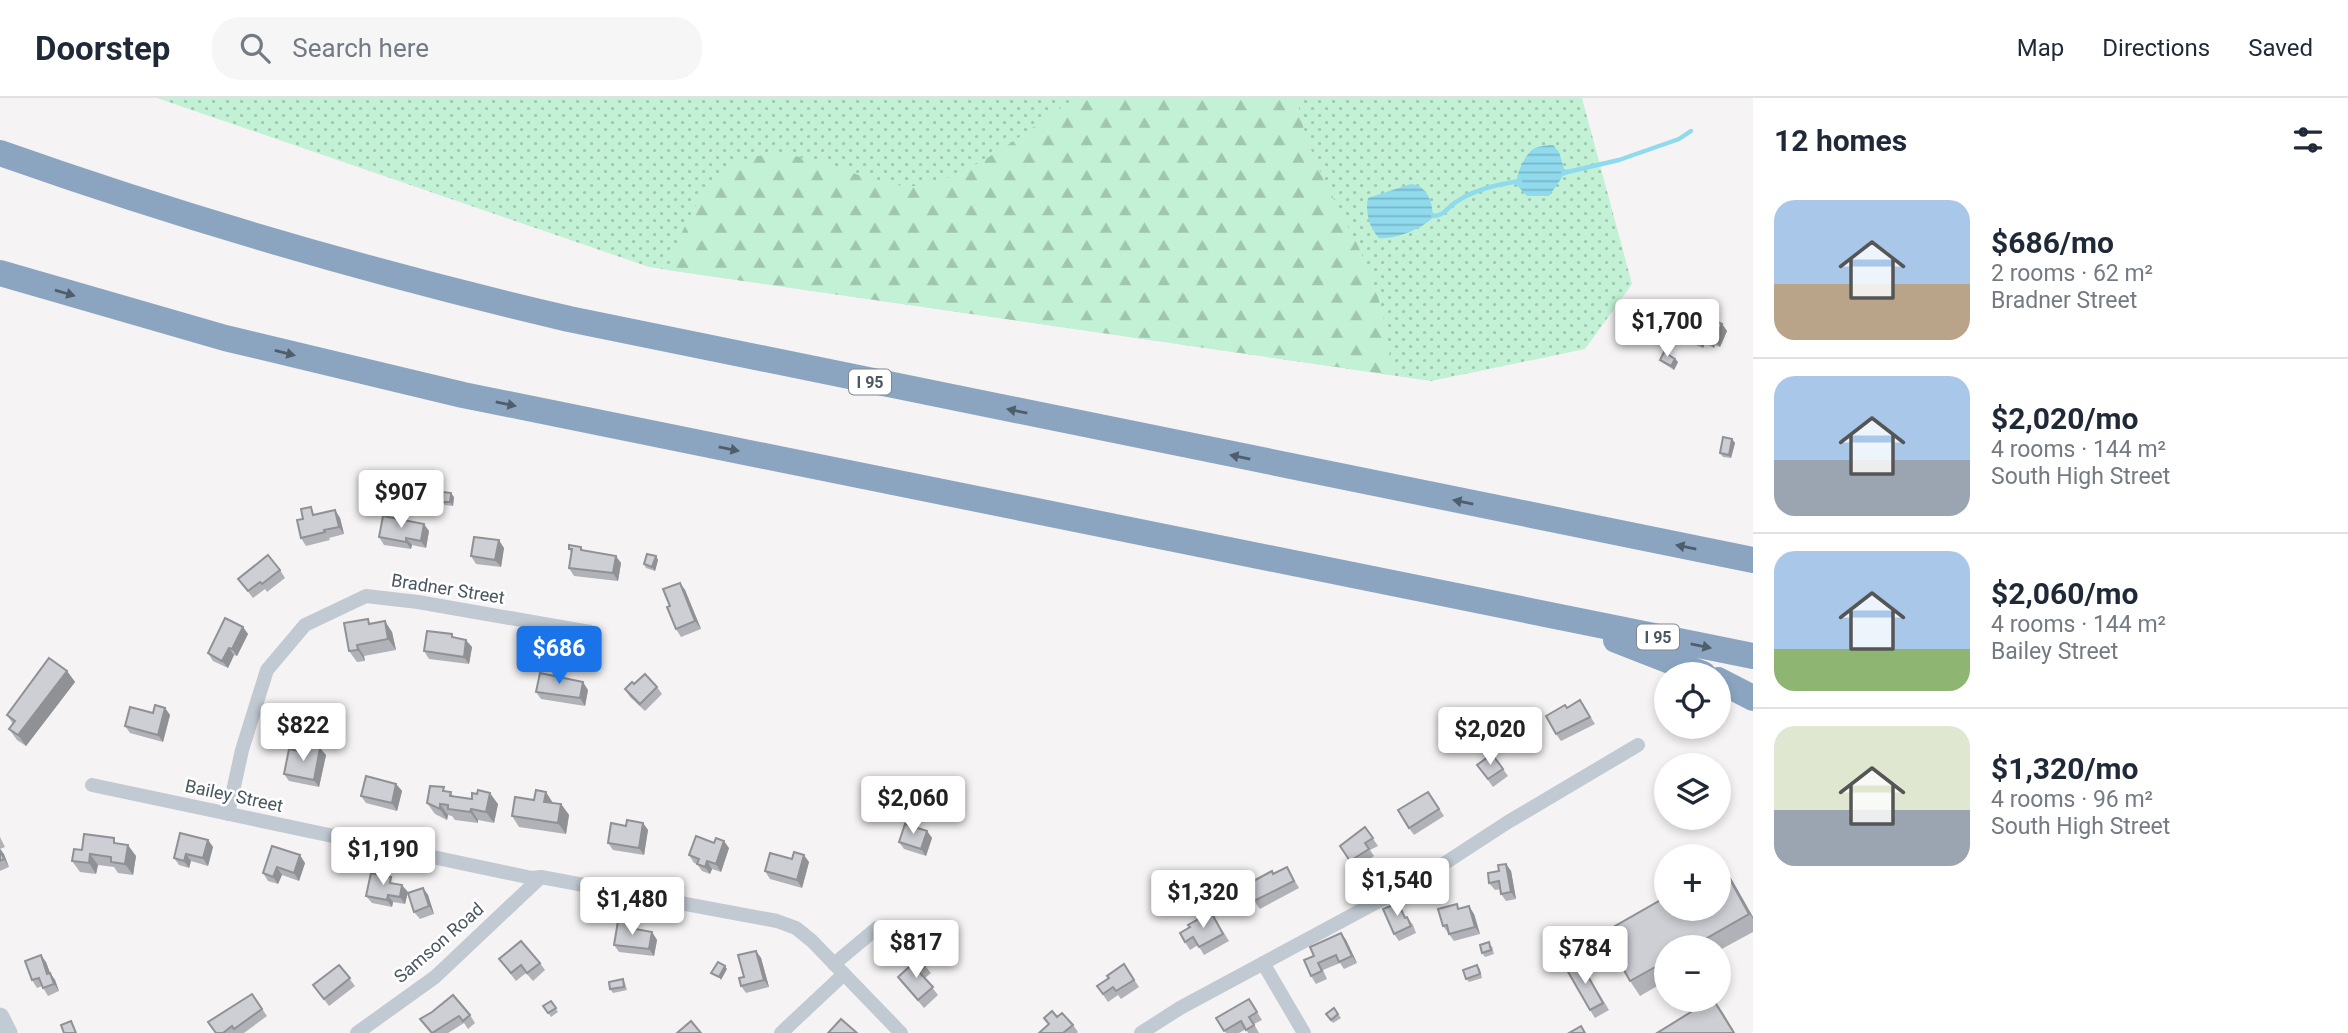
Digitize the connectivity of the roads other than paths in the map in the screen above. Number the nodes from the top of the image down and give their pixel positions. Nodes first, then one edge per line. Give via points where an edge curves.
1 (0, 152) edge
2 (0, 273) edge
3 (1753, 560) edge
4 (1562, 618) junction
5 (590, 632) dead end
6 (1753, 656) edge
7 (1673, 662) edge
8 (1731, 687) edge
9 (1753, 698) edge
10 (1637, 745) dead end
11 (92, 785) dead end
12 (228, 814) junction
13 (541, 877) junction
14 (877, 928) dead end
15 (1263, 963) junction
16 (839, 969) junction
17 (0, 1017) edge
18 (8, 1033) edge
19 (357, 1033) edge
20 (781, 1033) edge
21 (901, 1033) edge
22 (1141, 1033) edge
23 (1304, 1033) edge

3 -> 1 highway, I 95 via 557,316 269,240
2 -> 4 highway, I 95 via 225,338 451,393
4 -> 6 highway, I 95
4 - 7 highway
5 - 12 street, Bradner Street via 366,596 305,625 267,670
8 - 9 highway
10 - 15 street via 1425,876
11 - 12 street, Bailey Street
12 - 13 street, Bailey Street
13 - 16 street, Bailey Street via 777,921 812,940
13 - 19 street, Samson Road via 435,977
14 - 16 street
15 - 22 street
15 - 23 street
16 - 20 street
16 - 21 street, Bailey Street
17 - 18 main road

